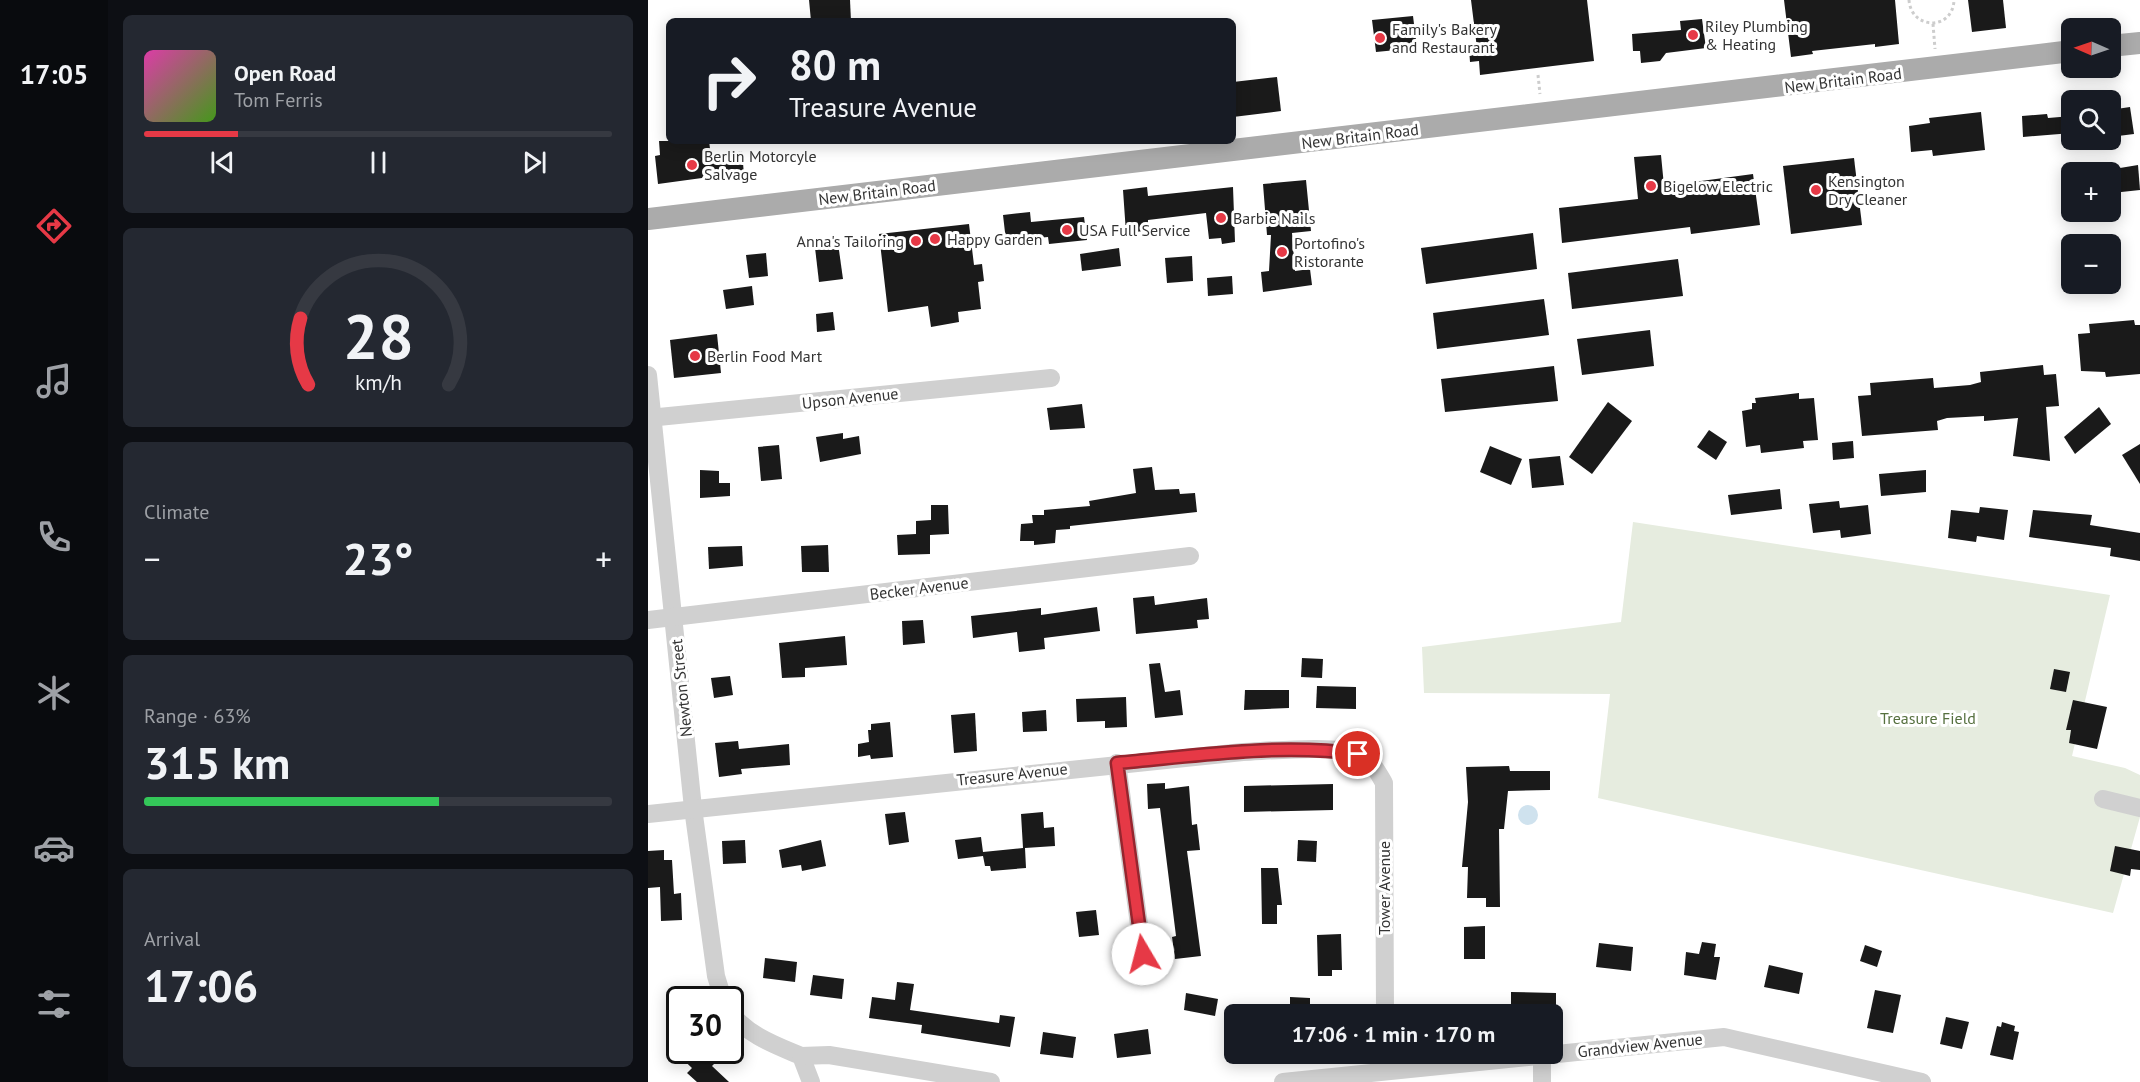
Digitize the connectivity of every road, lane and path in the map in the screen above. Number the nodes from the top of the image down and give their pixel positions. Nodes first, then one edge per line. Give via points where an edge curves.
1 (1910, 0) edge
2 (1954, 0) edge
3 (1933, 24) junction
4 (2140, 43) edge
5 (2121, 45) edge
6 (1935, 51) dead end
7 (2061, 52) edge
8 (1538, 75) dead end
9 (1540, 95) dead end
10 (648, 219) edge
11 (648, 375) edge
12 (1051, 378) dead end
13 (650, 418) edge
14 (1190, 556) dead end
15 (674, 617) junction
16 (648, 620) edge
17 (1117, 763) junction
18 (1374, 765) joint
19 (2103, 799) dead end
20 (693, 808) junction
21 (2140, 808) edge
22 (648, 814) edge
23 (1143, 954) dead end
24 (719, 986) edge
25 (1385, 1004) edge
26 (744, 1027) edge
27 (1563, 1053) edge
28 (801, 1056) junction
29 (1375, 1064) edge
30 (1542, 1064) edge
31 (811, 1082) edge
32 (991, 1082) edge
33 (1283, 1082) edge
34 (1542, 1082) edge
35 (1922, 1082) edge

1 - 3 path via 1914,16
2 - 3 path via 1947,18
3 - 6 path
4 - 5 main road
7 - 10 main road, New Britain Road
8 - 9 path
11 - 13 street, Newton Street
12 - 13 street, Upson Avenue
13 - 15 street, Newton Street
14 - 15 street, Becker Avenue
15 - 16 street, Becker Avenue
15 - 20 street, Newton Street
17 - 18 street, Treasure Avenue via 1243,752 1332,750 1358,754
17 - 20 street, Treasure Avenue
17 - 23 street
18 - 25 street, Tower Avenue via 1384,783
19 - 21 street
20 - 22 street, Treasure Avenue
20 - 24 street, Newton Street
26 - 28 street
27 - 35 street, Grandview Avenue via 1724,1037
28 - 31 street
28 - 32 street via 829,1055
29 - 33 street, Grandview Avenue
30 - 34 street

